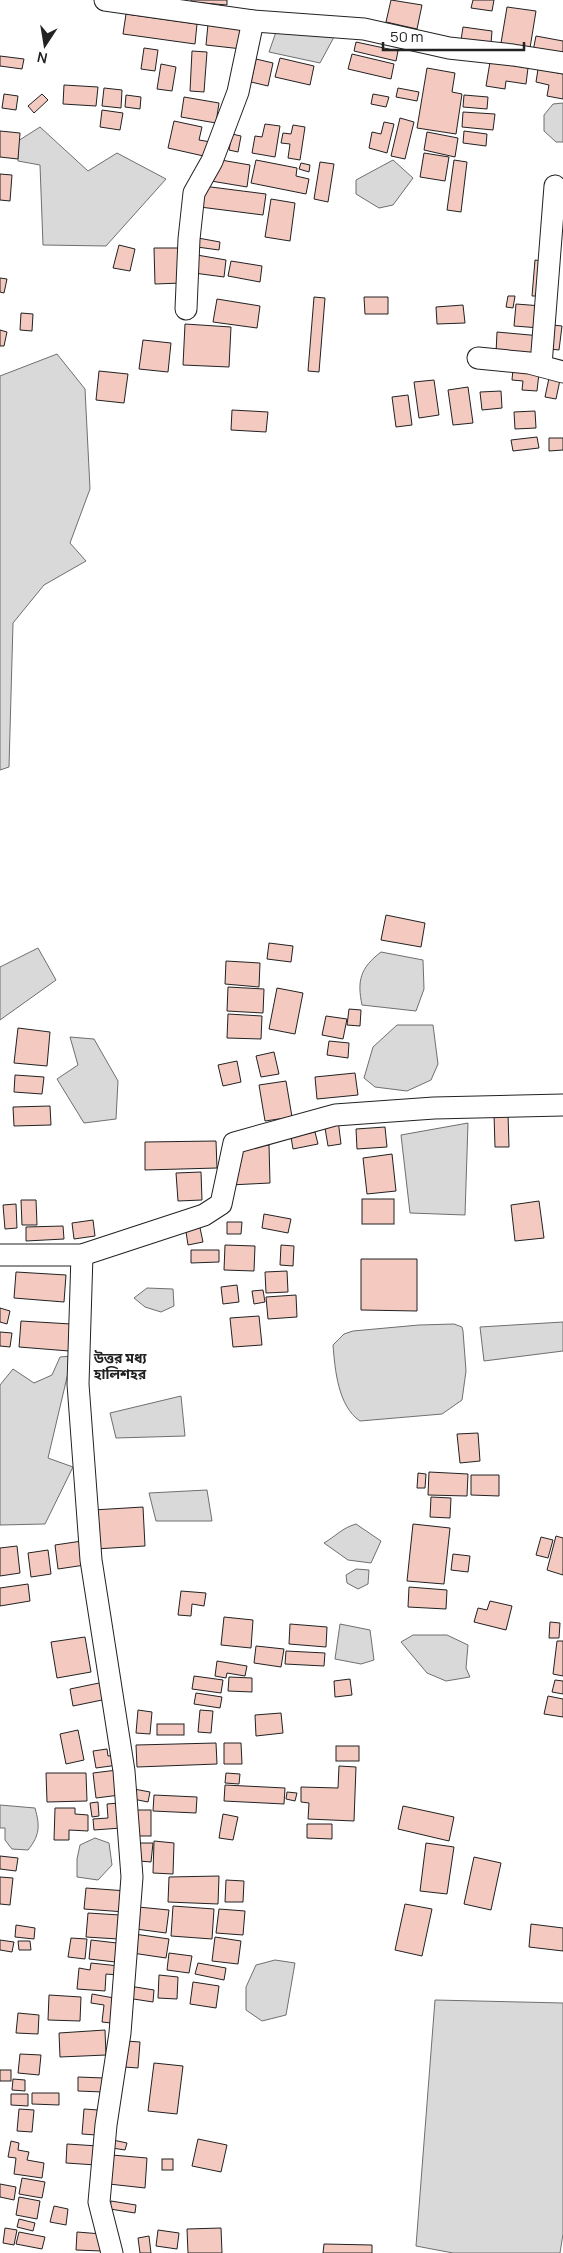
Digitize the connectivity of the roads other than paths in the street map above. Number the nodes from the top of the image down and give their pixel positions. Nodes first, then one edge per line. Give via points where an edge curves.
1 (105, 0) edge
2 (253, 21) junction
3 (563, 63) edge
4 (555, 186) dead end
5 (554, 297) edge
6 (186, 309) dead end
7 (478, 358) dead end
8 (541, 365) junction
9 (563, 372) edge
10 (563, 1105) edge
11 (0, 1255) edge
12 (82, 1255) junction
13 (112, 2253) edge

1 - 2 street
2 - 3 street via 364,29 449,48
2 - 6 street via 238,92 212,161 194,193
4 - 5 street
5 - 8 street
7 - 8 street
8 - 9 street
10 - 12 street via 434,1108 335,1116 234,1144 221,1204 204,1215
11 - 12 street
12 - 13 street via 78,1384 91,1560 124,1771 132,1877 120,2033 106,2125 99,2202

